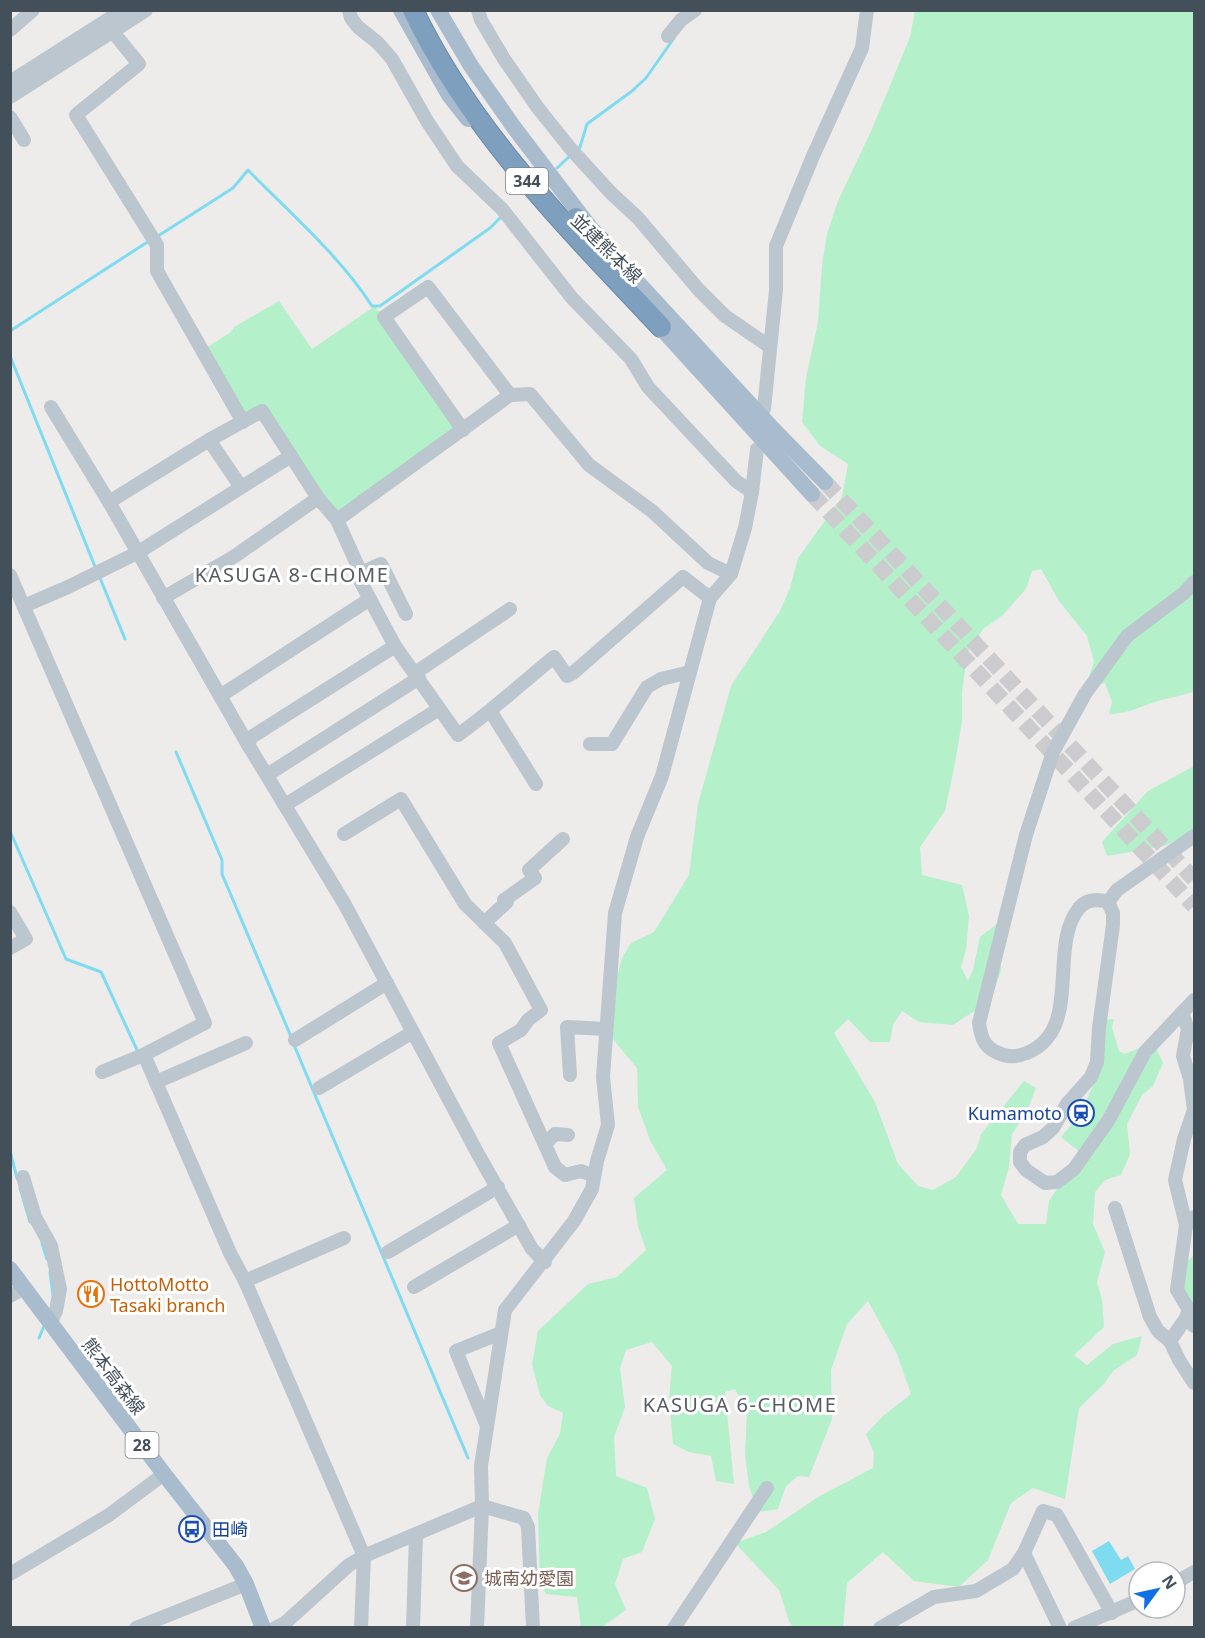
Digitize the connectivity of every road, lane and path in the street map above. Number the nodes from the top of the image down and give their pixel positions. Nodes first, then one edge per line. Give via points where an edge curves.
1 (33, 10) edge
2 (123, 10) edge
3 (146, 10) edge
4 (349, 10) edge
5 (477, 10) edge
6 (695, 10) edge
7 (867, 10) edge
8 (420, 12) edge
9 (10, 30) edge
10 (113, 32) junction
11 (668, 36) dead end
12 (10, 82) edge
13 (10, 97) edge
14 (10, 117) edge
15 (24, 140) dead end
16 (605, 247) joint
17 (661, 327) joint
18 (770, 347) junction
19 (510, 395) junction
20 (51, 406) dead end
21 (764, 409) dead end
22 (243, 422) junction
23 (463, 430) junction
24 (208, 440) junction
25 (757, 449) dead end
26 (291, 456) junction
27 (825, 482) tunnel mouth
28 (241, 488) junction
29 (752, 492) junction
30 (812, 494) tunnel mouth
31 (318, 498) junction
32 (109, 502) junction
33 (337, 520) junction
34 (137, 553) junction
35 (361, 573) junction
36 (731, 573) junction
37 (10, 575) edge
38 (1194, 582) edge
39 (163, 598) junction
40 (710, 598) junction
41 (370, 599) junction
42 (24, 606) junction
43 (510, 609) dead end
44 (406, 614) dead end
45 (395, 646) junction
46 (690, 672) junction
47 (417, 675) junction
48 (220, 696) junction
49 (439, 709) junction
50 (491, 712) junction
51 (247, 743) junction
52 (590, 744) dead end
53 (267, 775) junction
54 (536, 784) dead end
55 (285, 805) junction
56 (344, 834) dead end
57 (1194, 836) edge
58 (563, 839) dead end
59 (1108, 902) junction
60 (10, 912) edge
61 (484, 923) junction
62 (10, 948) edge
63 (387, 983) junction
64 (1194, 1000) edge
65 (1182, 1013) junction
66 (606, 1029) junction
67 (413, 1032) junction
68 (295, 1040) dead end
69 (246, 1043) dead end
70 (145, 1057) junction
71 (102, 1072) dead end
72 (570, 1075) dead end
73 (1192, 1077) edge
74 (156, 1082) junction
75 (319, 1088) dead end
76 (568, 1134) dead end
77 (545, 1144) junction
78 (594, 1176) junction
79 (23, 1177) dead end
80 (498, 1187) junction
81 (1115, 1208) dead end
82 (1190, 1221) edge
83 (519, 1225) junction
84 (344, 1238) dead end
85 (387, 1252) dead end
86 (544, 1262) junction
87 (10, 1269) edge
88 (245, 1281) junction
89 (414, 1287) dead end
90 (17, 1292) edge
91 (1190, 1322) edge
92 (50, 1323) junction
93 (501, 1333) junction
94 (1170, 1341) junction
95 (1194, 1383) edge
96 (487, 1426) junction
97 (164, 1474) junction
98 (767, 1488) dead end
99 (482, 1506) junction
100 (416, 1534) junction
101 (1024, 1553) junction
102 (364, 1556) junction
103 (10, 1574) edge
104 (246, 1584) junction
105 (1127, 1605) edge
106 (1112, 1612) junction
107 (283, 1626) edge
108 (136, 1628) edge
109 (263, 1628) edge
110 (361, 1628) edge
111 (413, 1628) edge
112 (477, 1628) edge
113 (533, 1628) edge
114 (674, 1628) edge
115 (880, 1628) edge
116 (1060, 1628) edge
117 (1074, 1628) edge

1 - 9 street
2 - 12 street
3 - 10 street
4 - 29 street via 358,27 392,59 457,166 502,209 572,297 631,359 648,387 736,481
5 - 18 street via 504,59 570,148 725,316
6 - 11 street
7 - 18 street via 862,48 816,147 777,246
8 - 16 highway, 344 via 497,126 558,199
8 - 17 highway, 344 via 464,97 544,203
10 - 13 street
10 - 22 street via 139,64 76,116 157,245 158,271
14 - 15 street
16 - 27 main road, 並建熊本線
17 - 30 main road
18 - 21 street
19 - 23 street
19 - 23 street via 428,287 384,317
19 - 36 street via 530,394 589,465 652,511 708,562
20 - 32 street
22 - 24 street
22 - 26 street via 262,411
23 - 33 street
24 - 28 street
24 - 32 street
25 - 29 street
26 - 28 street
26 - 31 street
28 - 34 street
29 - 36 street
31 - 33 street
31 - 39 street via 235,556
32 - 34 street
33 - 35 street
34 - 39 street
34 - 42 street
35 - 41 street via 357,575
35 - 44 street via 381,564
36 - 40 street
37 - 42 street
38 - 59 street via 1127,636 1085,694 1053,752 1026,835 979,1023 982,1038 990,1049 1008,1057 1018,1056 1039,1047 1049,1036 1057,1018 1067,938 1073,921 1087,902
39 - 48 street
40 - 46 street
40 - 50 street via 683,577 573,673 567,676 554,657
41 - 45 street
41 - 48 street
42 - 70 street via 205,1023
43 - 47 street
45 - 47 street
45 - 51 street via 302,703
46 - 52 street via 647,687 612,744
46 - 66 street via 662,776 615,913
47 - 49 street
47 - 53 street
48 - 51 street
49 - 50 street via 458,735
49 - 55 street
50 - 54 street
51 - 53 street
53 - 55 street
55 - 63 street
56 - 61 street via 401,799 453,887
57 - 59 street
58 - 61 street via 529,870 535,878 504,900 507,902
59 - 65 street via 1113,925 1097,1062 1091,1077 1067,1104 1053,1128 1025,1144 1020,1162 1026,1170 1045,1182 1057,1182 1074,1169 1108,1121 1145,1052
60 - 62 street via 26,939
61 - 77 street via 505,943 541,1010 499,1043
63 - 67 street
63 - 68 street
64 - 65 street
65 - 73 street via 1188,1029 1183,1056
66 - 72 street via 567,1028
66 - 78 street via 603,1077 608,1125
67 - 75 street
67 - 80 street
69 - 74 street
70 - 71 street via 143,1054
70 - 74 street
73 - 82 street via 1194,1110 1175,1180
74 - 88 street
76 - 77 street via 555,1134
77 - 78 street via 555,1167 565,1175 581,1171
78 - 86 street via 592,1189 574,1221
79 - 92 street via 35,1216 51,1246 60,1289
80 - 83 street
80 - 85 street
81 - 94 street via 1150,1317
82 - 91 street via 1177,1290 1189,1310
83 - 86 street
83 - 89 street
84 - 88 street
86 - 93 street via 509,1303
87 - 90 main road, 熊本高森線 / 28
88 - 102 street
90 - 92 main road, 熊本高森線 / 28
91 - 94 street
92 - 97 main road, 熊本高森線 / 28
93 - 96 street
93 - 96 street via 456,1351
94 - 95 street
96 - 99 street via 481,1466
97 - 103 street via 109,1515
97 - 104 main road, 熊本高森線 / 28
98 - 114 street
99 - 100 street
99 - 112 street
99 - 113 street via 524,1518 528,1527
100 - 102 street
100 - 111 street
101 - 106 street via 1043,1511 1057,1515
101 - 115 street via 1013,1569 976,1591 934,1597
101 - 116 street
102 - 107 street
102 - 110 street
104 - 108 street
104 - 109 main road, 熊本高森線 / 28
105 - 106 street
106 - 117 street

